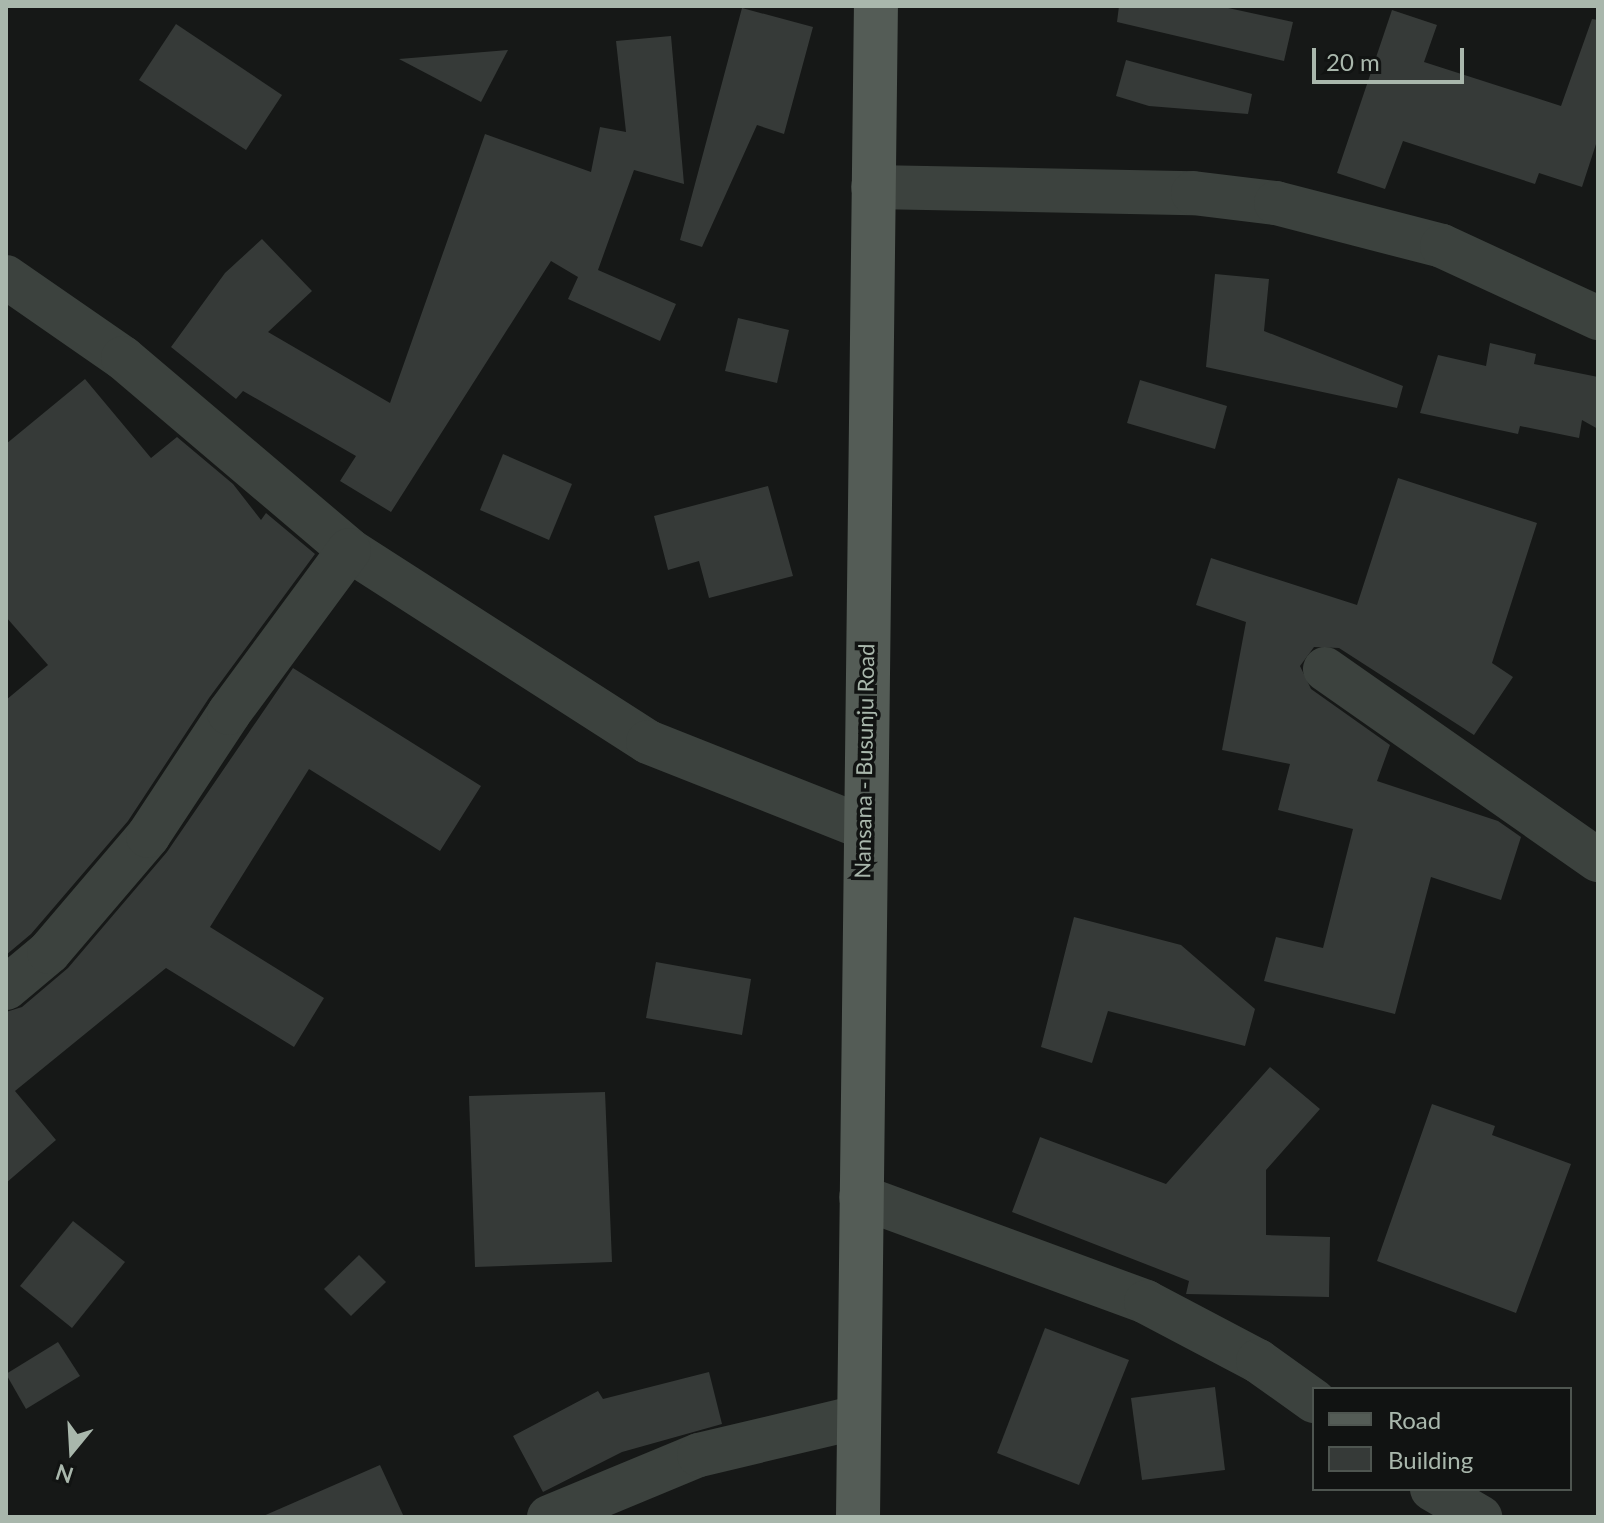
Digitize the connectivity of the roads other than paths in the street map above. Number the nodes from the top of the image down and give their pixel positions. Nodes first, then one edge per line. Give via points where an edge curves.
1 (876, 6) edge
2 (873, 187) junction
3 (6, 277) edge
4 (1598, 318) edge
5 (349, 550) junction
6 (1325, 669) dead end
7 (863, 827) junction
8 (1598, 860) edge
9 (6, 988) edge
10 (861, 1197) junction
11 (1312, 1400) edge
12 (859, 1417) junction
13 (1435, 1491) edge
14 (549, 1517) edge
15 (858, 1517) edge
16 (1480, 1517) edge

1 - 2 main road, Nansana - Busunju Road
2 - 4 street via 1193,193 1276,203 1442,246
2 - 7 main road, Nansana - Busunju Road
3 - 5 street via 123,358
5 - 7 street via 648,742
5 - 9 street via 229,713 148,836 49,952
6 - 8 street
7 - 10 main road, Nansana - Busunju Road
10 - 11 street via 1146,1302 1258,1361
10 - 12 main road, Nansana - Busunju Road
12 - 14 street via 699,1455
12 - 15 main road, Nansana - Busunju Road
13 - 16 street

